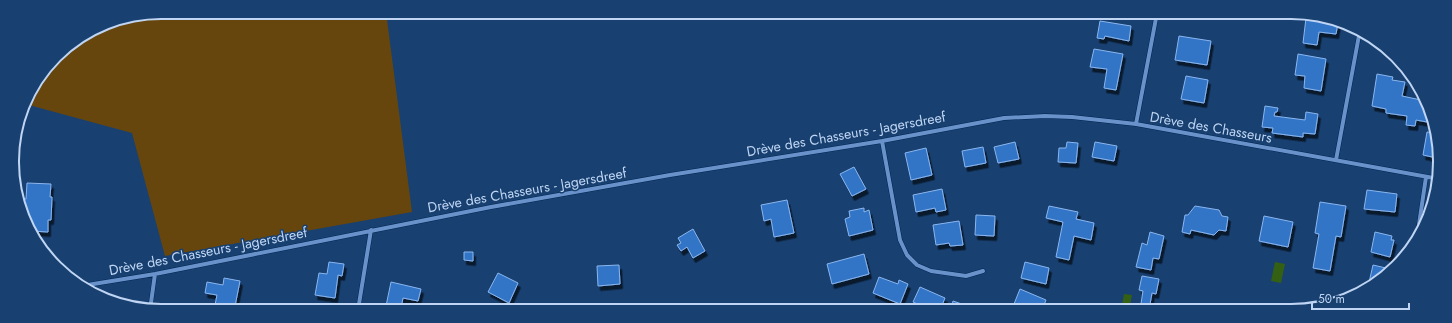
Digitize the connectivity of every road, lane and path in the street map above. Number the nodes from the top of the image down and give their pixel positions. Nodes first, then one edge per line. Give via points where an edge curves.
1 (1156, 19) edge
2 (1359, 36) edge
3 (978, 122) joint
4 (1136, 124) junction
5 (882, 141) junction
6 (1336, 160) junction
7 (1426, 177) junction
8 (1432, 178) edge
9 (1419, 222) edge
10 (371, 230) junction
11 (984, 271) dead end
12 (156, 274) junction
13 (89, 285) edge
14 (151, 304) edge
15 (359, 304) edge

1 - 4 street
2 - 6 street
3 - 4 street, Drève des Chasseurs via 1045,116
3 - 5 street, Drève des Chasseurs - Jagersdreef
4 - 6 street, Drève des Chasseurs
5 - 10 street, Drève des Chasseurs - Jagersdreef via 670,175
5 - 11 street via 900,240 907,255 917,265 931,270 966,276
6 - 7 street, Drève des Chasseurs
7 - 8 street, Drève des Chasseurs
7 - 9 street
10 - 12 street, Drève des Chasseurs - Jagersdreef
10 - 15 street
12 - 13 street, Drève des Chasseurs - Jagersdreef
12 - 14 street

